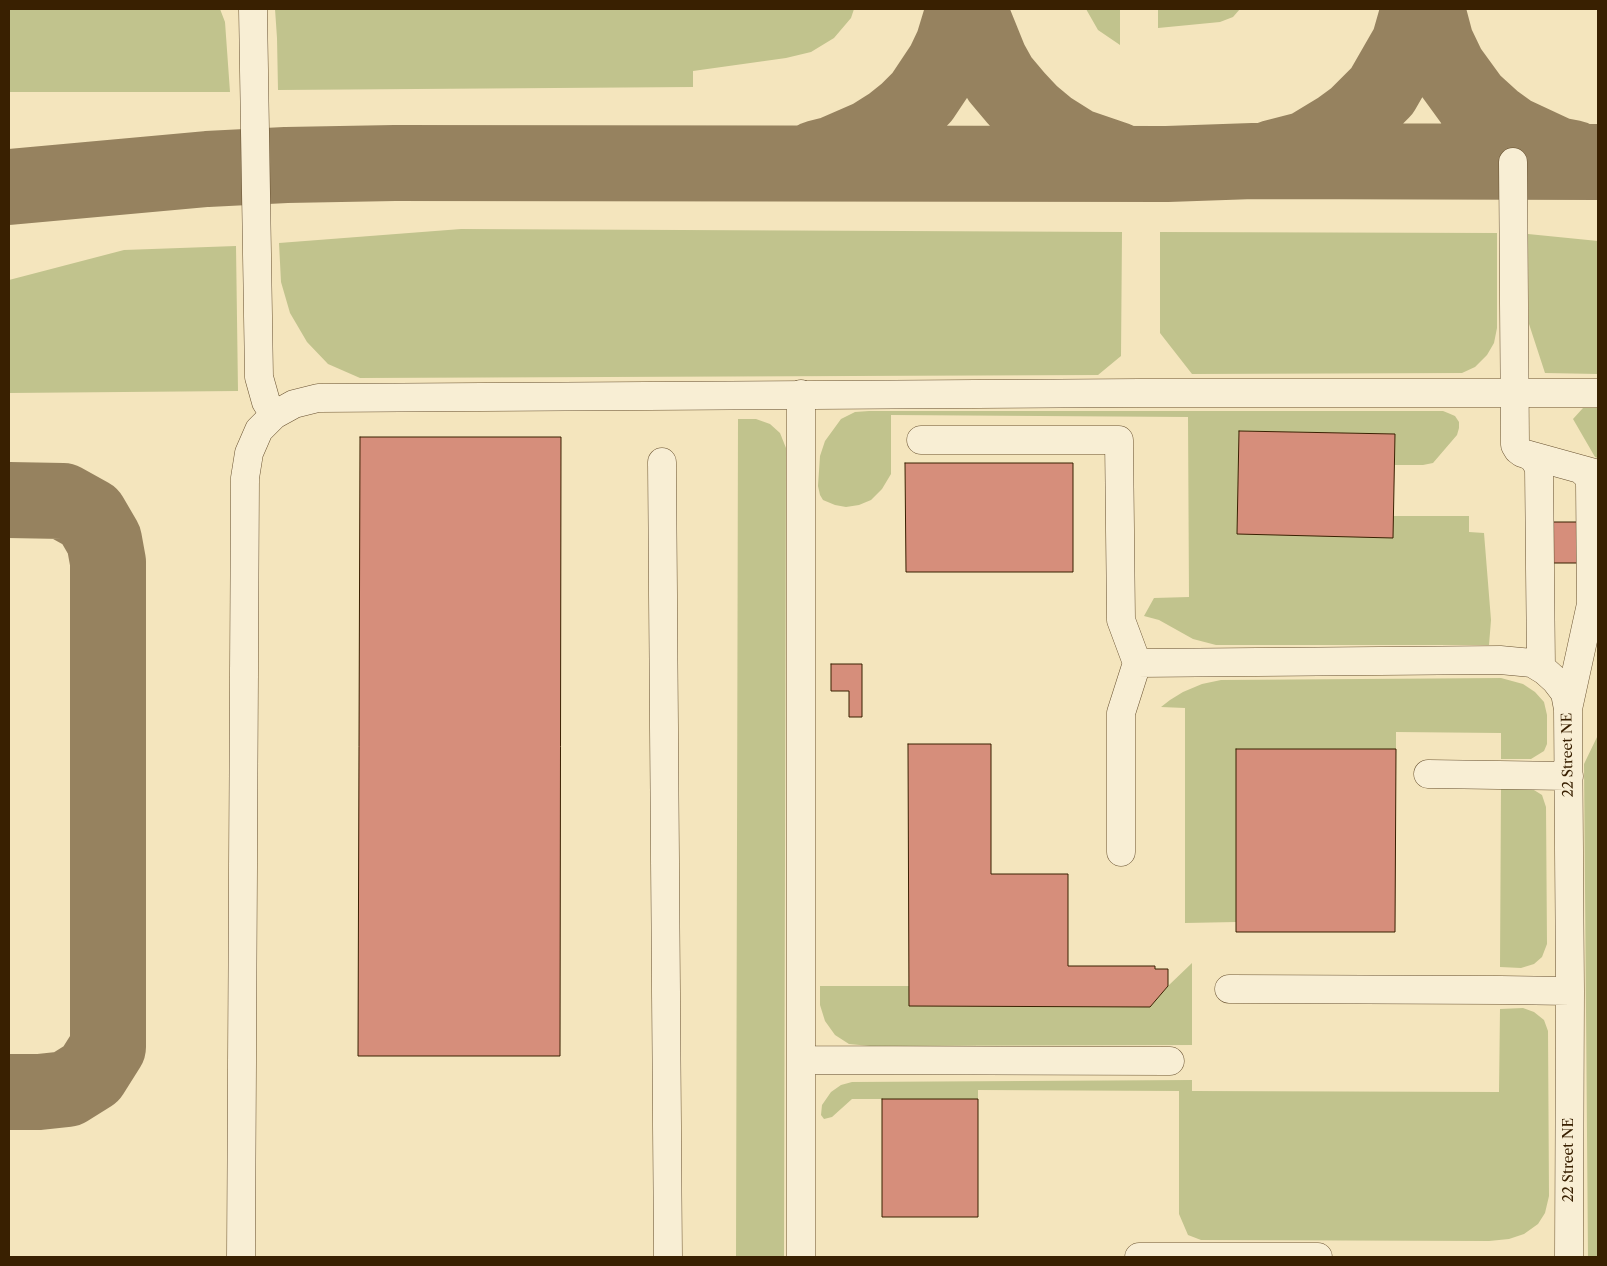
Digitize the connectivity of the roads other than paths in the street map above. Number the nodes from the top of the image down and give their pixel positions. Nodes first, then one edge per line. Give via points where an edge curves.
1 (253, 9) edge
2 (1512, 162) dead end
3 (1514, 393) junction
4 (1598, 393) edge
5 (801, 394) junction
6 (274, 415) junction
7 (921, 440) dead end
8 (1528, 455) junction
9 (662, 462) dead end
10 (1589, 472) edge
11 (1137, 662) junction
12 (1541, 668) junction
13 (1568, 709) junction
14 (1428, 774) dead end
15 (1569, 776) junction
16 (1121, 852) dead end
17 (1229, 989) dead end
18 (1570, 992) junction
19 (802, 1060) junction
20 (1170, 1061) dead end
21 (241, 1257) edge
22 (668, 1257) edge
23 (801, 1257) edge
24 (1138, 1257) edge
25 (1282, 1257) edge
26 (1318, 1257) edge
27 (1569, 1257) edge

1 - 6 street via 259,377 266,402
2 - 3 street
3 - 4 street
3 - 5 street
3 - 8 street via 1515,446
5 - 6 street via 318,398 294,404
5 - 19 street
6 - 21 street via 259,430 249,454 245,478
7 - 11 street via 1119,440 1121,620
8 - 10 street
8 - 12 street via 1539,468
9 - 22 street
10 - 13 street via 1591,604
11 - 12 street, 22 Street NE via 1500,660
11 - 16 street via 1121,713
12 - 13 street, 22 Street NE via 1565,693
13 - 15 street, 22 Street NE
14 - 15 street
15 - 18 street, 22 Street NE
17 - 18 street
18 - 27 street, 22 Street NE
19 - 20 street
19 - 23 street
24 - 25 street
25 - 26 street

